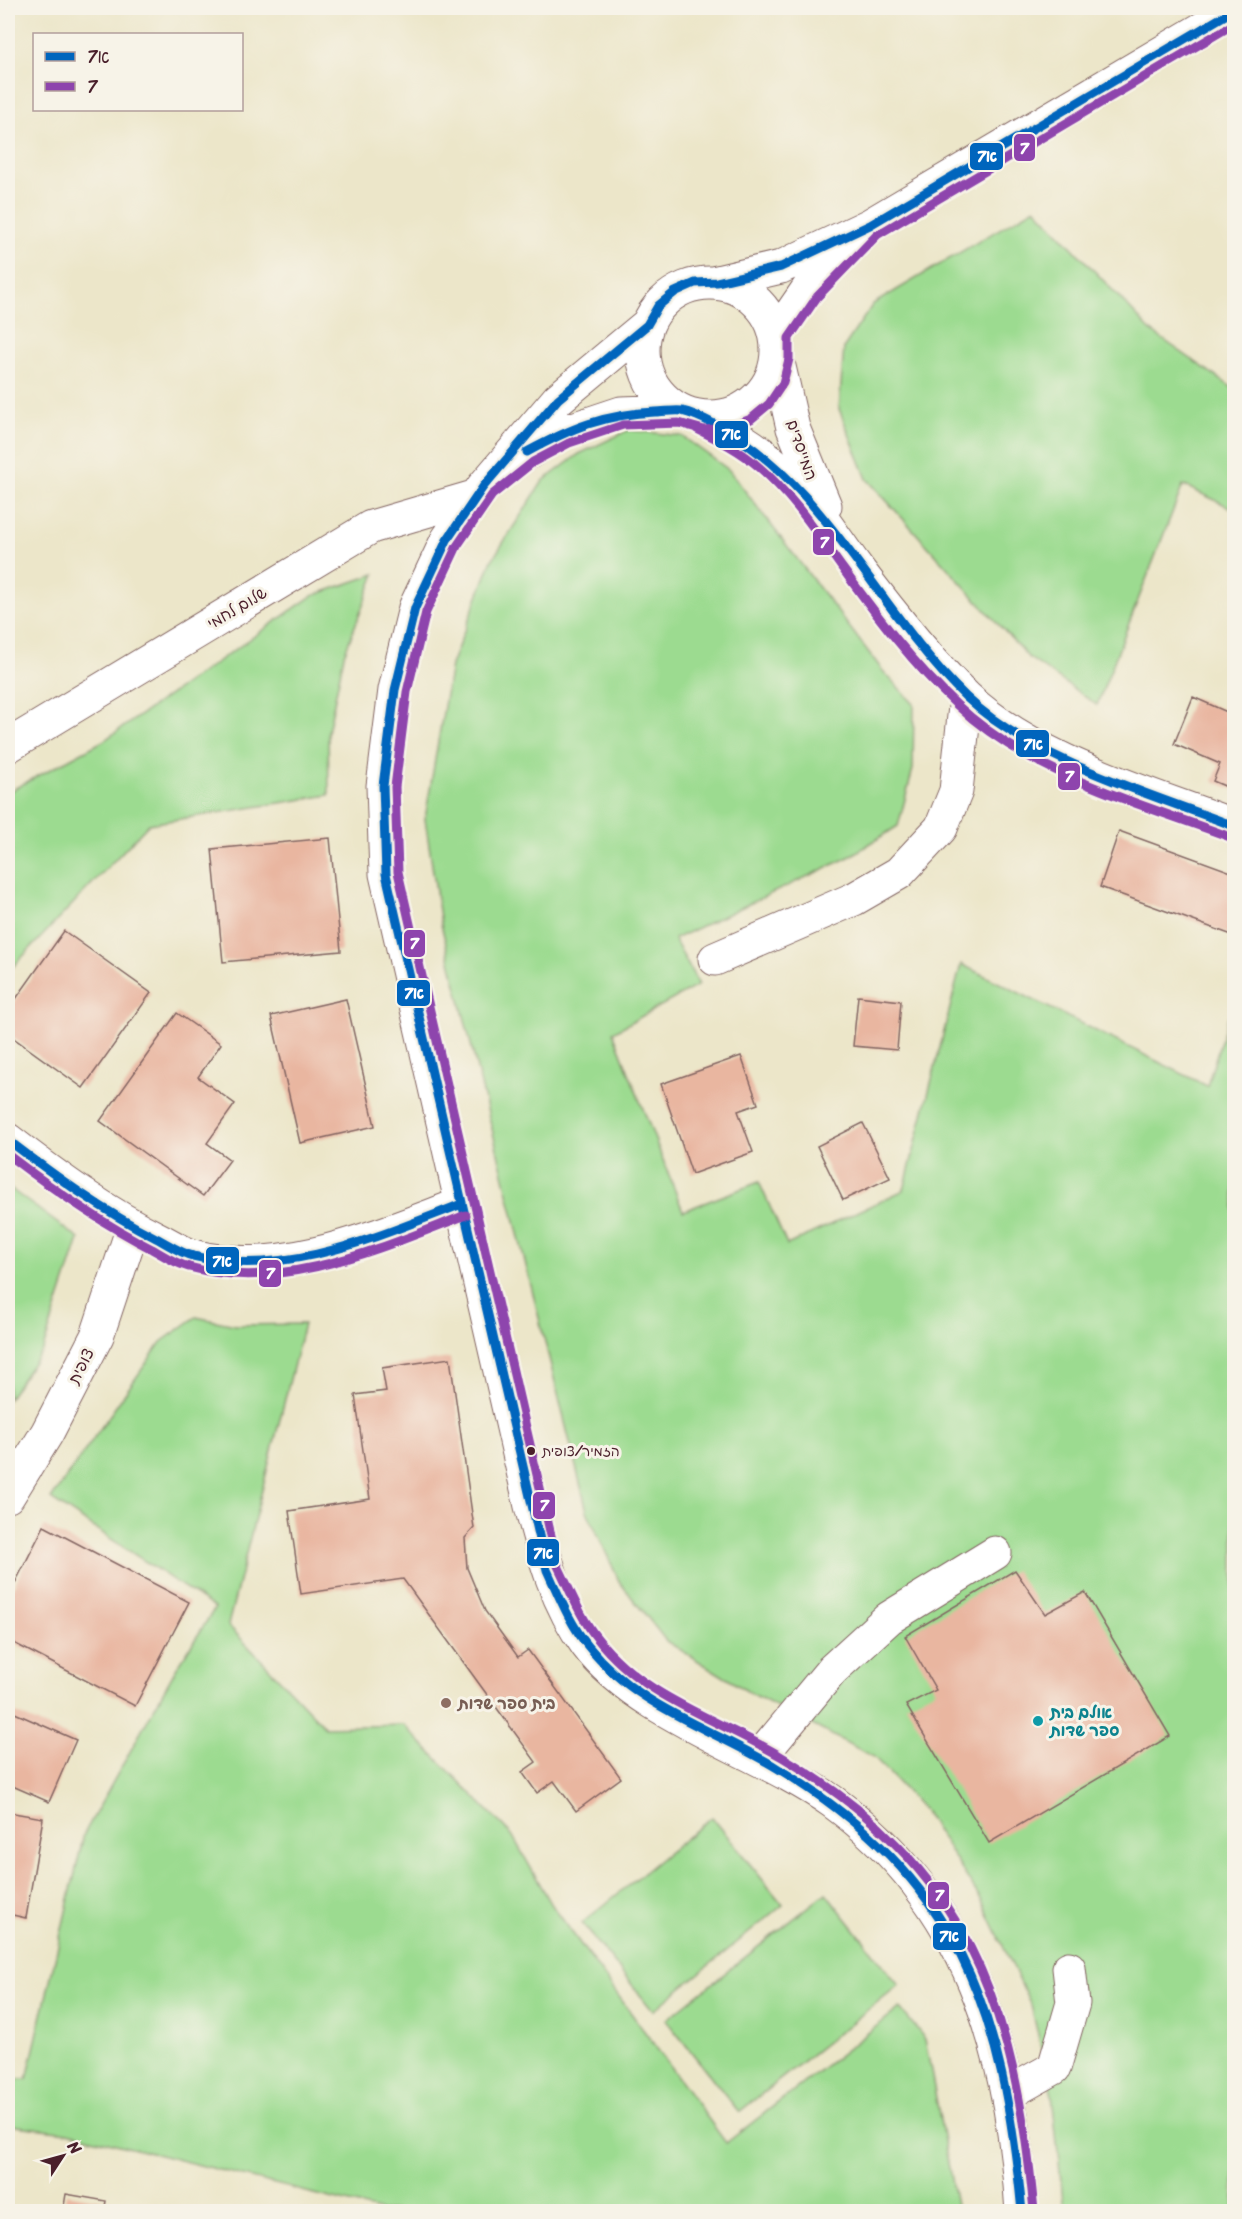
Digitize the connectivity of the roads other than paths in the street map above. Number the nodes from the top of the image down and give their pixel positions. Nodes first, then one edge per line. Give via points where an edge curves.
1 (1234, 10) edge
2 (870, 225) junction
3 (717, 282) junction
4 (647, 325) junction
5 (777, 346) junction
6 (692, 414) junction
7 (480, 491) junction
8 (858, 568) junction
9 (966, 697) junction
10 (8, 746) edge
11 (1234, 826) edge
12 (715, 959) dead end
13 (8, 1140) edge
14 (462, 1204) junction
15 (133, 1227) junction
16 (8, 1496) edge
17 (994, 1552) dead end
18 (759, 1758) junction
19 (1069, 1968) dead end
20 (1009, 2093) junction
21 (1022, 2211) edge

1 - 2 street
2 - 3 street via 781,267
2 - 5 street via 808,289
3 - 4 street via 695,283 675,292 658,306
3 - 5 street via 738,287 755,299 768,315
4 - 6 street via 642,345 651,384 664,399
4 - 7 street via 558,399
5 - 6 street via 772,378 744,409 724,416
5 - 8 street, המייסדים via 793,428 818,492
6 - 7 street via 621,414 564,432 526,452
6 - 8 street, המייסדים via 747,442 776,465 816,510
7 - 10 street, שלום לחמי via 371,527
7 - 14 street via 447,540 415,608 395,690 382,786 386,874
8 - 9 street, המייסדים
9 - 11 street, המייסדים via 1017,736 1086,769
9 - 12 street via 956,791 941,828 899,873 854,899
13 - 15 street via 72,1189
14 - 15 street via 364,1240 298,1258 241,1262 192,1256
14 - 18 street via 547,1570 566,1610 588,1646 619,1679 669,1711
15 - 16 street, צופית via 97,1336 47,1433
17 - 18 street via 889,1618 832,1670
18 - 20 street via 833,1803 879,1841 916,1881 948,1926 974,1976
19 - 20 street via 1073,2003 1054,2068
20 - 21 street

